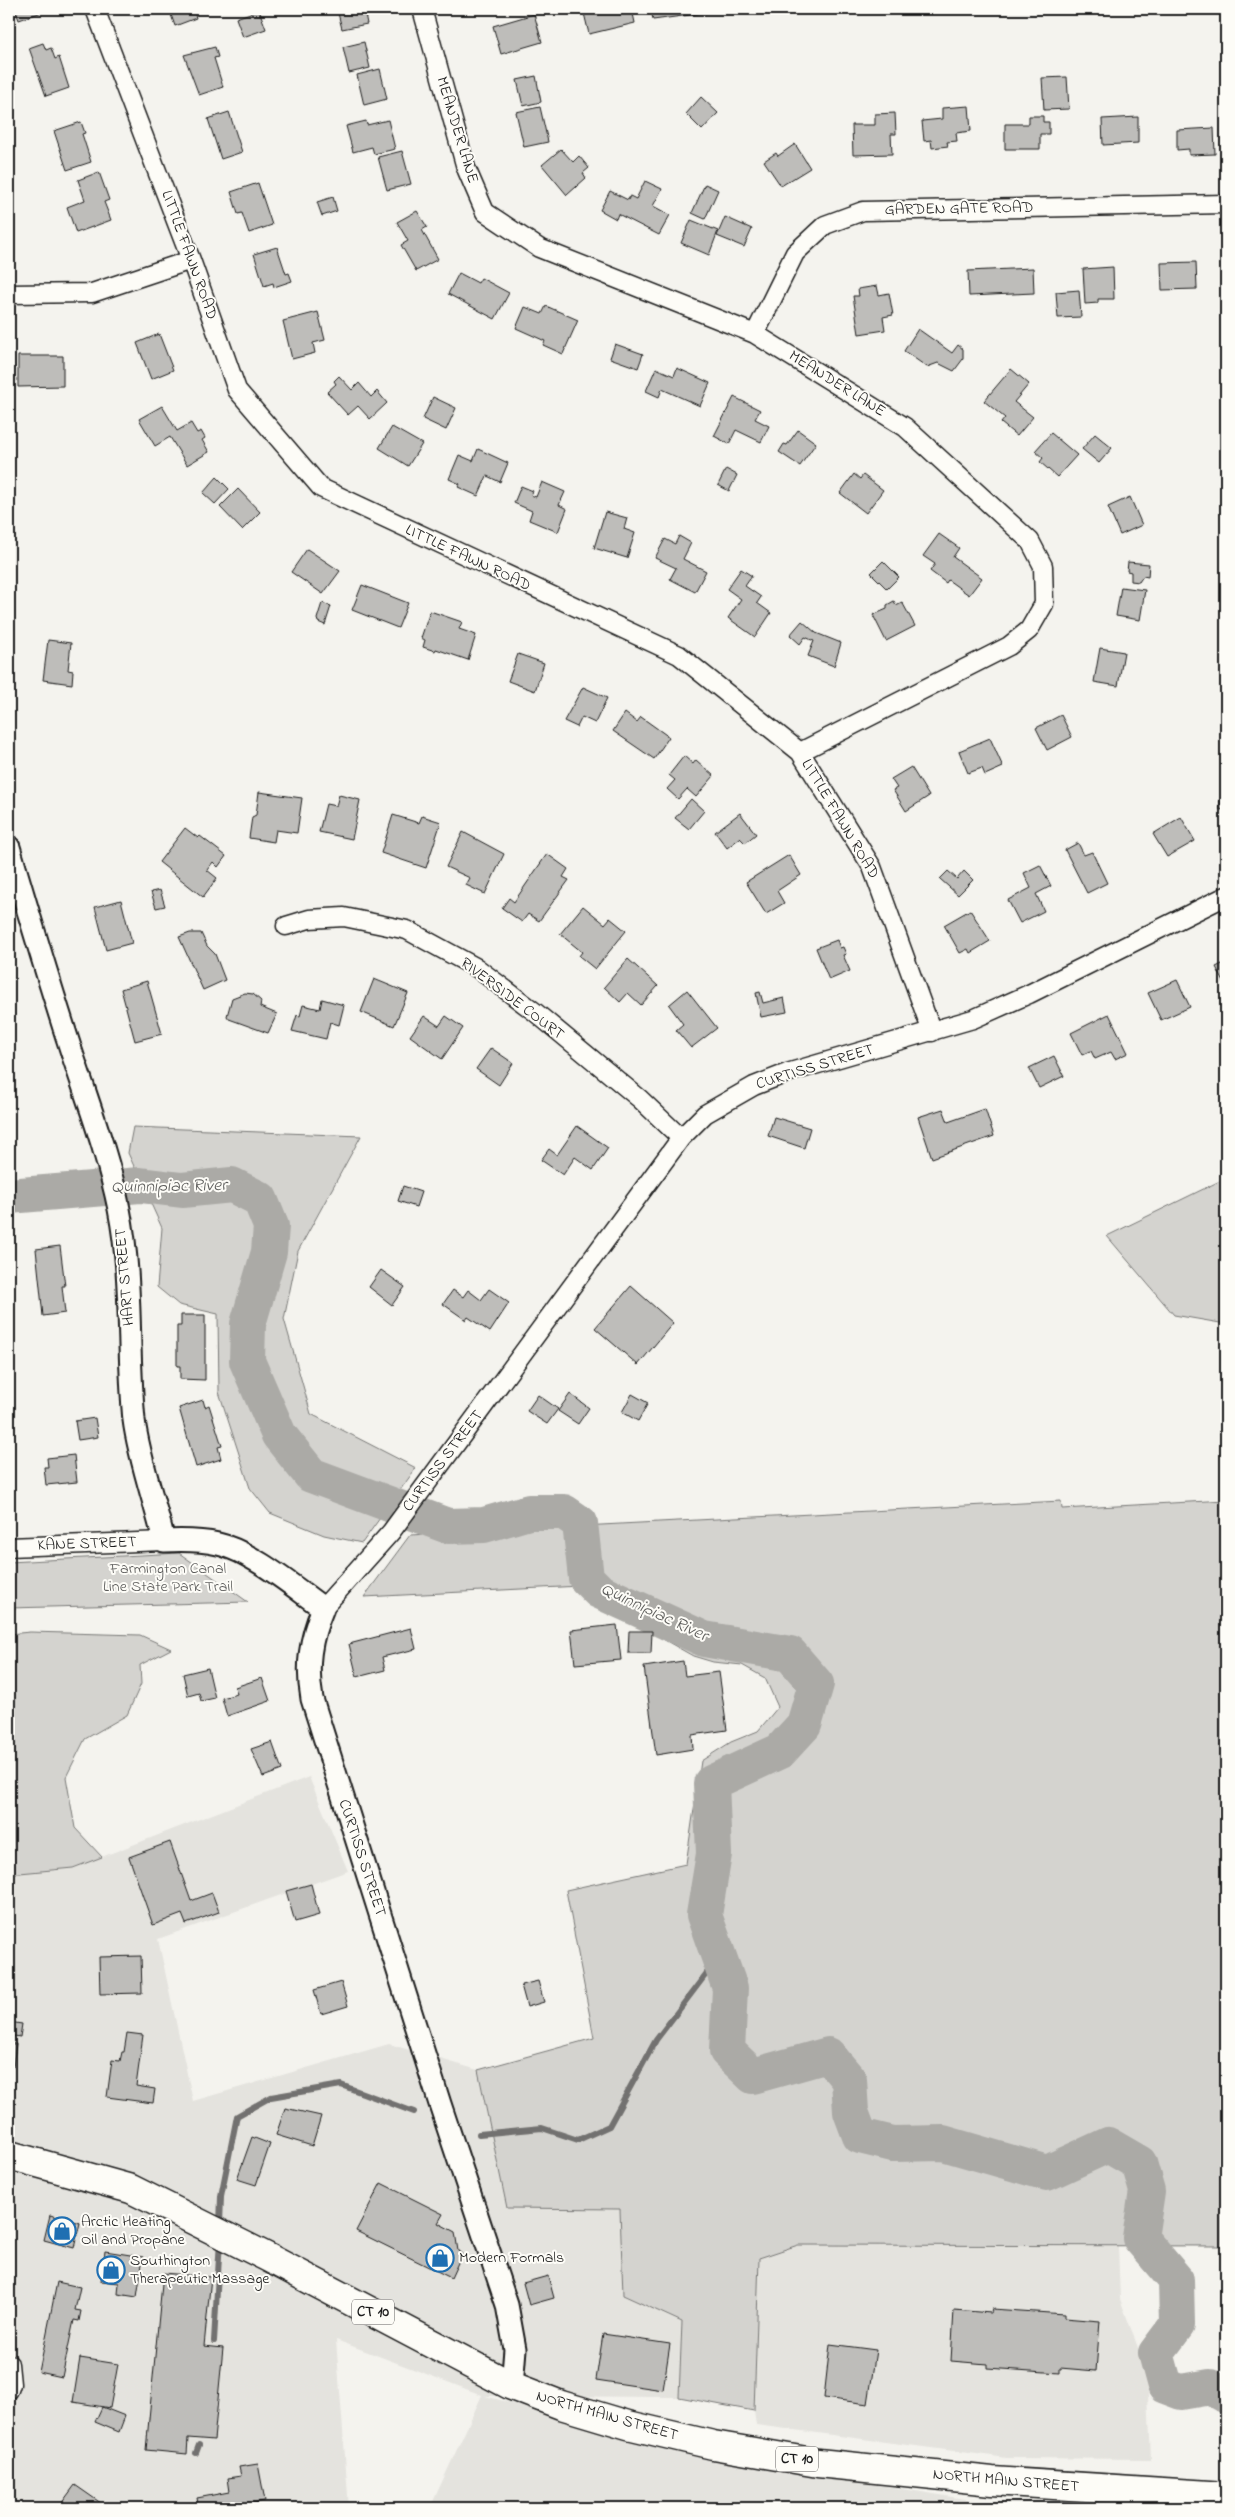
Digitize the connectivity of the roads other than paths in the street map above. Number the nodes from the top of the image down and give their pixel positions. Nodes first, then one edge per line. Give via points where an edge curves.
1 (95, 9) edge
2 (422, 9) edge
3 (1226, 204) edge
4 (191, 260) junction
5 (9, 294) edge
6 (755, 334) junction
7 (800, 752) junction
8 (9, 847) edge
9 (1226, 896) edge
10 (286, 926) dead end
11 (932, 1032) junction
12 (681, 1138) junction
13 (164, 1541) junction
14 (9, 1547) edge
15 (323, 1608) junction
16 (9, 2155) edge
17 (9, 2364) edge
18 (512, 2386) junction
19 (9, 2390) edge
20 (1226, 2496) edge

1 - 4 street, LITTLE FAWN ROAD
2 - 6 street, MEANDER LANE via 466,168 485,212 539,248
3 - 6 street, GARDEN GATE ROAD via 863,211 825,226 796,253
4 - 5 street via 92,293
4 - 7 street, LITTLE FAWN ROAD via 237,390 321,488 679,655
6 - 7 street, MEANDER LANE via 905,426 1030,541 1044,566 1044,604 1029,630 1009,646
7 - 11 street, LITTLE FAWN ROAD via 872,867
8 - 13 street, HART STREET via 108,1164 119,1209 130,1299 134,1422
9 - 11 street, CURTISS STREET via 1029,994 973,1019
10 - 12 street, RIVERSIDE COURT via 309,919 344,916 407,930 477,968 535,1012 640,1099
11 - 12 street, CURTISS STREET via 754,1086 705,1114
12 - 15 street, CURTISS STREET via 391,1532
13 - 14 street, KANE STREET
13 - 15 street via 192,1539 220,1544 270,1570
15 - 18 street, CURTISS STREET via 312,1639 308,1664 312,1699 507,2305 515,2349
16 - 18 highway, NORTH MAIN STREET / CT 10 via 131,2189
17 - 19 street
18 - 20 highway, NORTH MAIN STREET / CT 10 via 628,2425 713,2445 818,2462 992,2481

